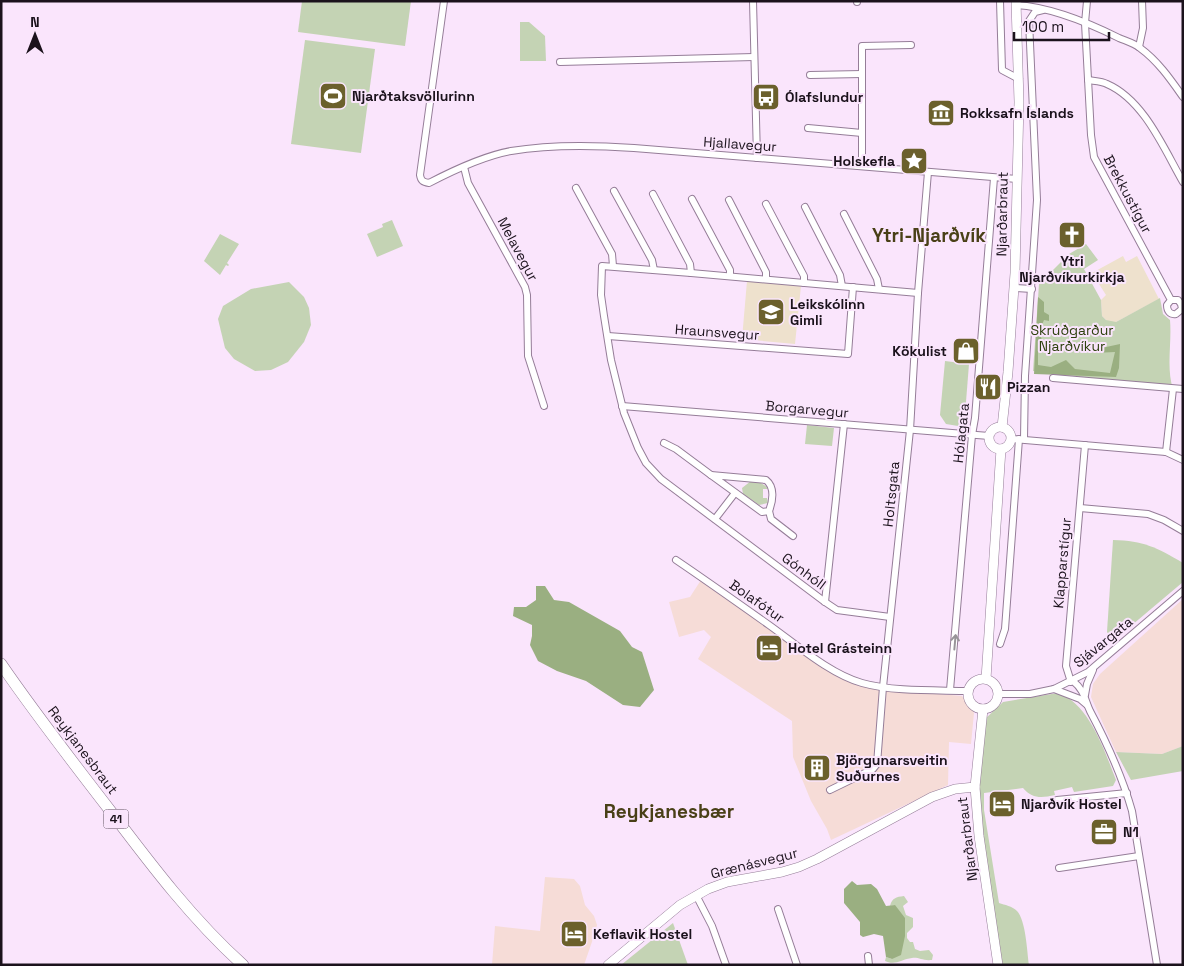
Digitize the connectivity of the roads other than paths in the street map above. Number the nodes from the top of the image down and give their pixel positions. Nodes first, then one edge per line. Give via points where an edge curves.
1 (444, 1) edge
2 (753, 1) edge
3 (1000, 1) edge
4 (1087, 1) edge
5 (1142, 1) edge
6 (1016, 3) edge
7 (1043, 10) junction
8 (1085, 23) junction
9 (910, 46) dead end
10 (1139, 47) junction
11 (754, 57) junction
12 (560, 62) dead end
13 (862, 74) junction
14 (810, 75) dead end
15 (1019, 79) junction
16 (1088, 80) junction
17 (1183, 98) edge
18 (808, 128) dead end
19 (862, 133) junction
20 (757, 158) junction
21 (862, 166) junction
22 (464, 167) junction
23 (928, 172) junction
24 (994, 178) junction
25 (1017, 179) junction
26 (1183, 182) edge
27 (576, 188) dead end
28 (614, 190) dead end
29 (652, 194) dead end
30 (692, 199) dead end
31 (729, 200) dead end
32 (766, 204) dead end
33 (805, 207) dead end
34 (844, 214) dead end
35 (613, 266) junction
36 (654, 270) junction
37 (691, 273) junction
38 (730, 276) junction
39 (766, 279) junction
40 (804, 283) junction
41 (842, 286) junction
42 (853, 287) junction
43 (1014, 288) junction
44 (1032, 288) junction
45 (879, 290) junction
46 (918, 293) junction
47 (1171, 300) dead end
48 (608, 336) junction
49 (1053, 378) dead end
50 (1172, 389) junction
51 (1183, 389) edge
52 (544, 406) dead end
53 (622, 406) junction
54 (844, 424) junction
55 (1002, 427) junction
56 (910, 430) junction
57 (972, 435) junction
58 (989, 436) junction
59 (1018, 439) junction
60 (664, 444) dead end
61 (1085, 445) junction
62 (1001, 449) junction
63 (1166, 452) junction
64 (1183, 460) edge
65 (711, 475) junction
66 (735, 493) junction
67 (1080, 508) junction
68 (769, 511) junction
69 (715, 519) junction
70 (1183, 531) edge
71 (792, 536) dead end
72 (676, 560) dead end
73 (1183, 591) edge
74 (824, 602) junction
75 (890, 617) junction
76 (1000, 644) dead end
77 (1, 664) edge
78 (1095, 667) junction
79 (986, 679) junction
80 (1072, 681) junction
81 (883, 687) junction
82 (1054, 689) junction
83 (950, 690) junction
84 (969, 691) junction
85 (999, 694) junction
86 (1083, 697) junction
87 (983, 709) junction
88 (975, 787) junction
89 (830, 790) dead end
90 (1127, 793) junction
91 (1057, 800) dead end
92 (1139, 856) junction
93 (1059, 868) dead end
94 (696, 895) junction
95 (778, 909) dead end
96 (868, 956) dead end
97 (243, 965) edge
98 (608, 965) edge
99 (726, 965) edge
100 (797, 965) edge
101 (869, 965) edge
102 (998, 965) edge
103 (1157, 965) edge

1 - 22 street, Hjallavegur via 421,180 429,183
2 - 11 street
3 - 15 street via 1002,70
4 - 8 street, Brekkustígur
5 - 10 street via 1143,28
6 - 7 street
6 - 15 main road, Njarðarbraut
7 - 8 street
7 - 44 street via 1035,12 1029,20 1037,200
8 - 10 street
8 - 16 street, Brekkustígur
9 - 13 street via 862,46
10 - 17 street via 1157,64
11 - 12 street
11 - 20 street
13 - 14 street
13 - 19 street
15 - 25 main road, Njarðarbraut
16 - 26 street via 1107,84 1135,105 1145,116
16 - 47 street, Brekkustígur via 1094,157
18 - 19 street
19 - 21 street
20 - 21 street, Hjallavegur
20 - 22 street, Hjallavegur via 571,145 510,151
21 - 23 street, Hjallavegur
22 - 52 street, Melavegur via 468,183 525,287 528,356
23 - 24 street, Hjallavegur
23 - 46 street, Holtsgata
24 - 25 street, Hjallavegur
24 - 57 street, Hólagata
25 - 43 main road, Njarðarbraut
27 - 35 street via 612,254
28 - 36 street via 652,260
29 - 37 street via 690,264
30 - 38 street via 730,270
31 - 39 street via 766,272
32 - 40 street via 804,276
33 - 41 street
34 - 45 street via 878,279
35 - 36 street
35 - 48 street, Gónhóll via 602,266 601,295
36 - 37 street
37 - 38 street
38 - 39 street
39 - 40 street
40 - 41 street
41 - 42 street
42 - 45 street
42 - 48 street, Hraunsvegur via 848,354
43 - 44 street
43 - 55 main road, Njarðarbraut
44 - 59 street
45 - 46 street
46 - 56 street, Holtsgata
48 - 53 street, Gónhóll
49 - 50 street
50 - 51 street
50 - 63 street
53 - 54 street, Borgarvegur
53 - 69 street, Gónhóll via 646,463 661,479
54 - 56 street, Borgarvegur
54 - 74 street
55 - 58 main road via 995,428
55 - 59 main road
56 - 57 street, Borgarvegur
56 - 75 street, Holtsgata
57 - 58 street, Borgarvegur
83 -> 57 street, Hólagata
58 - 62 main road via 991,444
59 - 61 street
59 - 62 main road
59 - 76 street via 1004,630
60 - 65 street, Gónhóll
61 - 63 street
61 - 67 street, Klapparstígur
62 - 79 main road
63 - 64 street
65 - 66 street, Gónhóll
65 - 68 street via 766,480 772,489
66 - 68 street, Gónhóll via 762,512
66 - 69 street
67 - 70 street via 1148,514
67 - 80 street, Klapparstígur via 1066,666
68 - 71 street, Gónhóll via 771,519
69 - 74 street, Gónhóll
72 - 81 street, Bolafótur via 836,671 857,681
73 - 78 street, Sjávargata
74 - 75 street, Gónhóll via 837,610
75 - 81 street, Holtsgata
77 - 97 highway, Reykjanesbraut / 41 via 148,860 186,906
78 - 80 street, Sjávargata
78 - 86 street
79 - 84 main road via 977,680
79 - 85 main road via 993,682
80 - 82 street, Sjávargata
80 - 86 street
81 - 83 street, Bolafótur
81 - 89 street, Holtsgata via 877,764 873,770
82 - 85 street, Sjávargata via 1030,694
82 - 86 street
83 - 84 street, Bolafótur
84 - 87 main road via 972,704
85 - 87 main road via 992,706
86 - 90 street
87 - 88 main road, Njarðarbraut
88 - 94 main road, Grænásvegur via 955,789 932,797 800,867 727,882
88 - 102 main road, Njarðarbraut
90 - 91 street
90 - 92 street
92 - 93 street
92 - 103 street
94 - 98 main road, Grænásvegur
94 - 99 street
95 - 100 street
96 - 101 street

